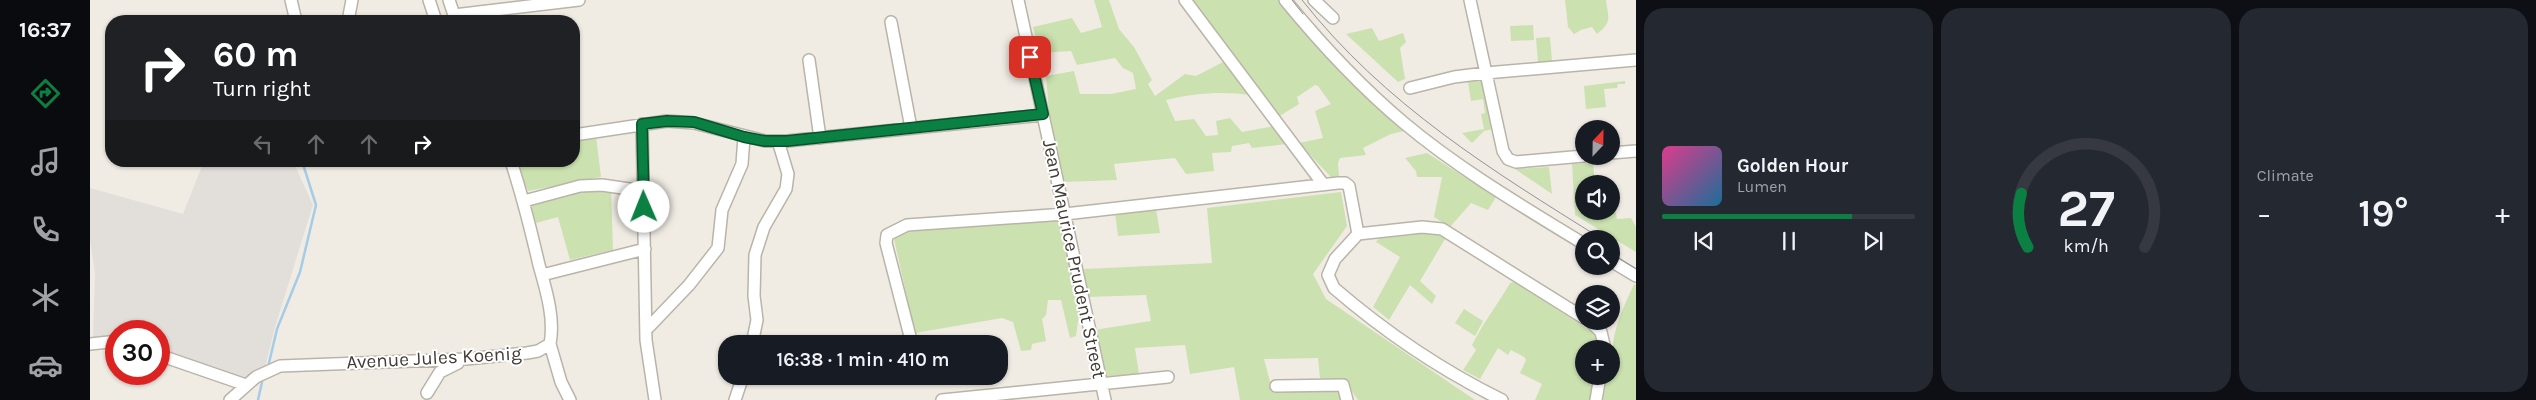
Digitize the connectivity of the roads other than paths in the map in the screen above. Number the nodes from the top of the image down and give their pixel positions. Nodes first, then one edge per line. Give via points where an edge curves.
1 (291, 0) edge
2 (352, 0) edge
3 (429, 0) edge
4 (449, 0) edge
5 (579, 0) edge
6 (1018, 0) edge
7 (1185, 0) edge
8 (1285, 0) edge
9 (1314, 0) edge
10 (1470, 0) edge
11 (295, 15) edge
12 (349, 15) edge
13 (434, 15) edge
14 (454, 15) edge
15 (476, 15) edge
16 (1333, 18) dead end
17 (890, 22) dead end
18 (809, 60) dead end
19 (1636, 60) edge
20 (1486, 72) junction
21 (1410, 88) dead end
22 (1043, 114) junction
23 (642, 124) junction
24 (911, 128) junction
25 (580, 134) edge
26 (744, 137) junction
27 (820, 138) junction
28 (778, 141) junction
29 (1636, 151) edge
30 (1620, 153) edge
31 (1575, 157) edge
32 (513, 167) edge
33 (1323, 184) junction
34 (643, 191) junction
35 (524, 201) junction
36 (1065, 214) junction
37 (1358, 234) junction
38 (1575, 238) edge
39 (645, 249) junction
40 (1620, 266) edge
41 (542, 275) junction
42 (1636, 276) edge
43 (1575, 312) edge
44 (646, 330) junction
45 (754, 335) edge
46 (910, 335) edge
47 (90, 344) edge
48 (105, 344) edge
49 (550, 344) junction
50 (170, 359) edge
51 (466, 360) junction
52 (429, 362) junction
53 (438, 376) junction
54 (1168, 377) dead end
55 (1102, 384) junction
56 (246, 385) junction
57 (740, 385) edge
58 (1598, 385) edge
59 (1276, 386) dead end
60 (426, 396) edge
61 (230, 400) edge
62 (570, 400) edge
63 (655, 400) edge
64 (735, 400) edge
65 (942, 400) edge
66 (1105, 400) edge
67 (1348, 400) edge
68 (1502, 400) edge
69 (1596, 400) edge

1 - 11 street
2 - 12 street
3 - 13 street
4 - 14 street
5 - 15 street
6 - 22 street, Jean Maurice Prudent Street
7 - 33 street
8 - 38 street via 1359,82 1404,122 1467,170
9 - 16 street
10 - 20 street
17 - 24 street
18 - 27 street
19 - 20 street
20 - 21 street via 1454,76
20 - 31 street via 1503,151 1508,159 1516,162
22 - 24 street
22 - 36 street, Jean Maurice Prudent Street
23 - 25 street
23 - 26 street via 694,122
23 - 34 street
24 - 27 street
26 - 28 street
26 - 44 street via 742,164 722,210 718,248 689,285
27 - 28 street
28 - 45 street via 788,174 786,189 764,227 755,255 757,320
29 - 30 street
32 - 35 street
33 - 36 street
33 - 37 street via 1338,182 1349,186
34 - 35 street via 602,185 580,186
34 - 39 street
35 - 41 street
36 - 46 street via 907,225 887,235 886,243
36 - 55 street, Jean Maurice Prudent Street
37 - 43 street via 1422,227 1442,229
37 - 68 street via 1335,259 1328,275 1334,288 1398,338 1460,379
39 - 41 street
39 - 44 street
40 - 42 street
41 - 49 street via 551,322
44 - 63 street
47 - 48 street
49 - 51 street, Avenue Jules Koenig via 538,351
49 - 62 street
50 - 56 street
51 - 52 street, Avenue Jules Koenig
51 - 53 street via 444,369
52 - 53 street
52 - 56 street, Avenue Jules Koenig via 294,364 268,371
52 - 60 street
53 - 60 street
54 - 55 street
55 - 65 street
55 - 66 street, Jean Maurice Prudent Street
56 - 61 street, Avenue Jules Koenig
57 - 64 street
58 - 69 street
59 - 67 street via 1343,386

